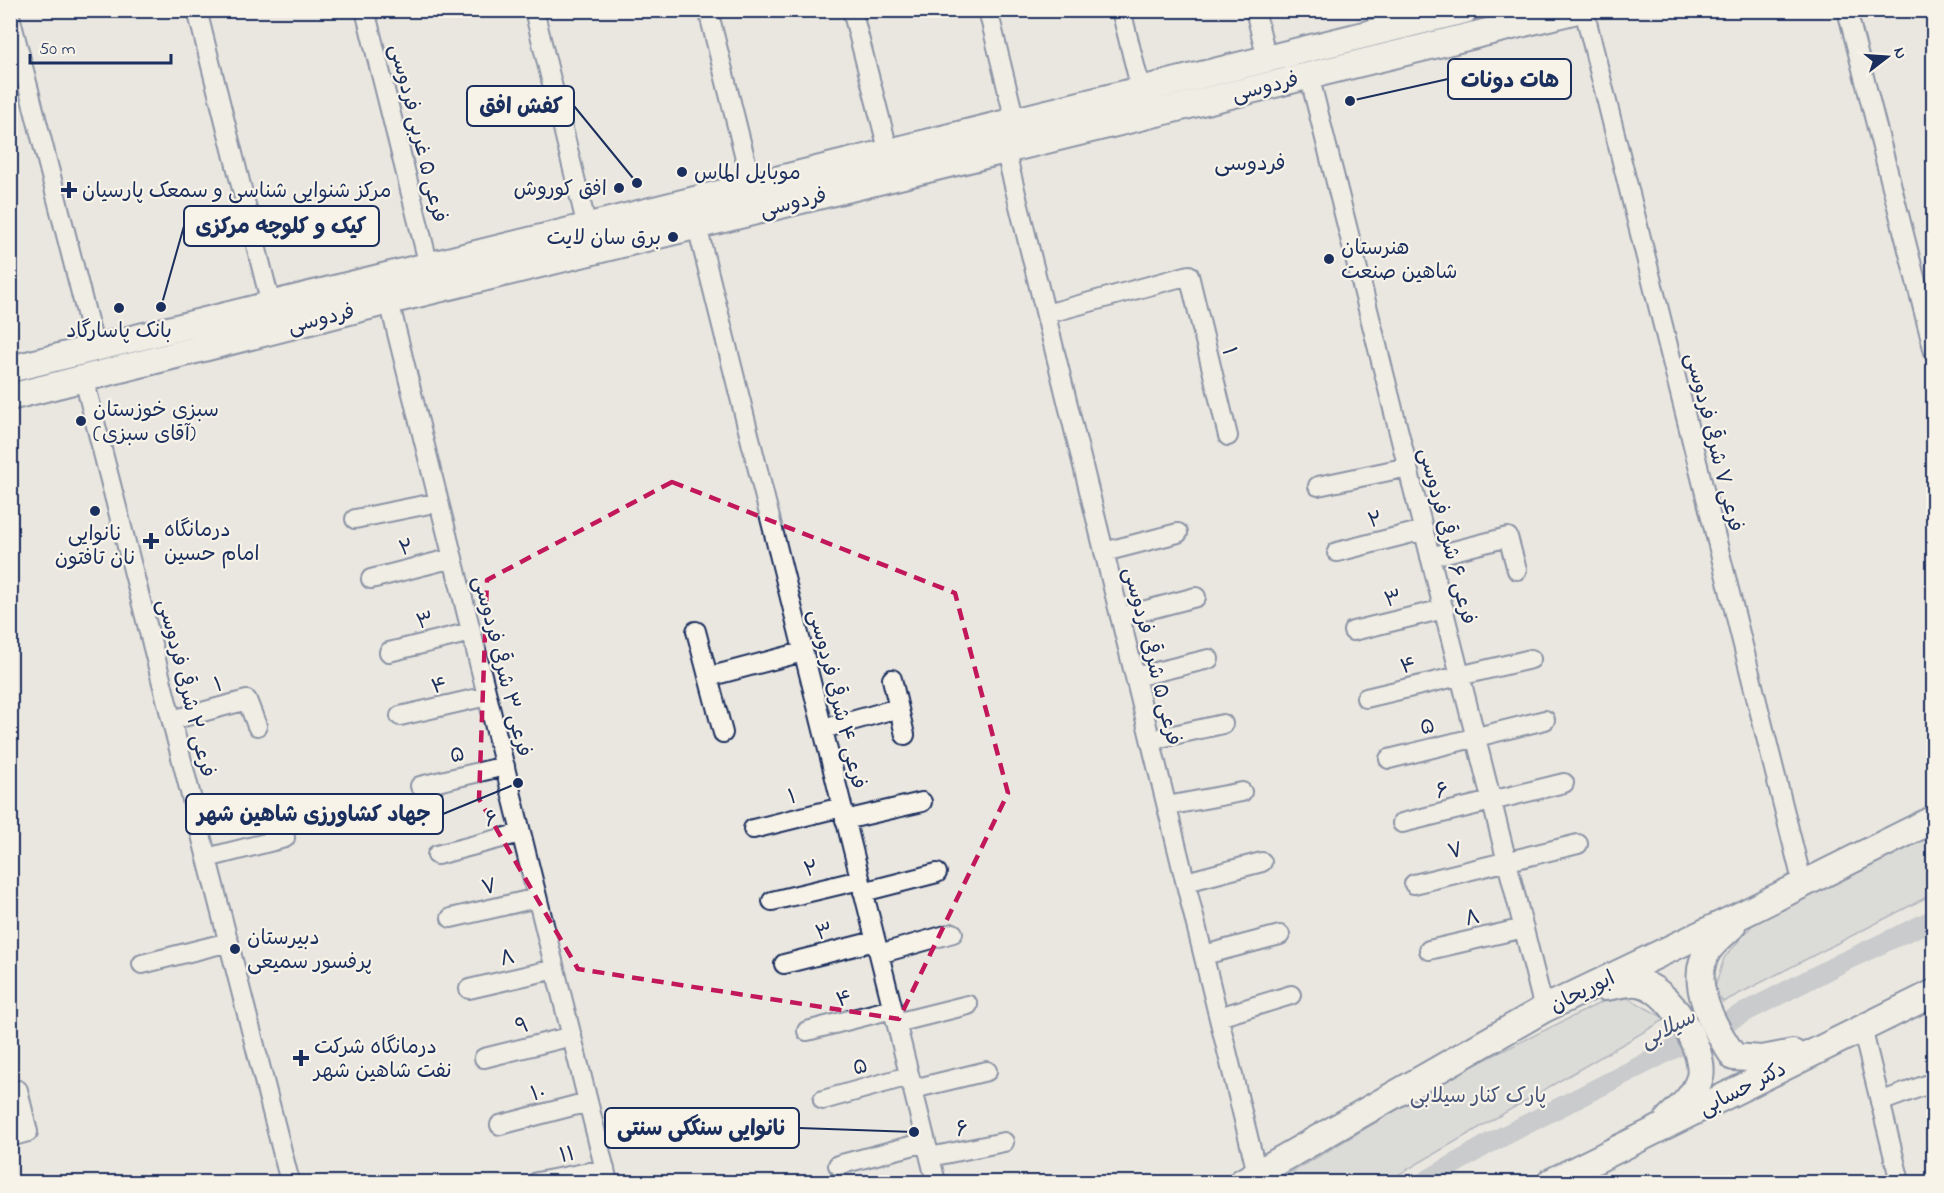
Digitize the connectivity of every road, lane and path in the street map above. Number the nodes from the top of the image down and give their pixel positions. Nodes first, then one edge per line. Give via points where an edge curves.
1 (197, 10) edge
2 (365, 10) edge
3 (534, 10) edge
4 (708, 10) edge
5 (852, 10) edge
6 (988, 10) edge
7 (1121, 10) edge
8 (1255, 10) edge
9 (1465, 10) edge
10 (1577, 10) edge
11 (1584, 10) edge
12 (1847, 10) edge
13 (10, 16) edge
14 (1390, 19) edge
15 (1267, 59) junction
16 (1309, 75) junction
17 (1141, 90) junction
18 (1015, 121) junction
19 (1005, 149) junction
20 (889, 153) junction
21 (828, 180) junction
22 (752, 186) junction
23 (697, 226) junction
24 (587, 227) junction
25 (429, 266) junction
26 (389, 301) junction
27 (270, 305) junction
28 (1046, 314) junction
29 (95, 348) junction
30 (1934, 352) edge
31 (10, 369) edge
32 (84, 379) junction
33 (10, 397) edge
34 (1228, 436) dead end
35 (1408, 467) junction
36 (1318, 486) dead end
37 (439, 502) junction
38 (355, 519) dead end
39 (1424, 530) junction
40 (1178, 533) dead end
41 (1104, 552) junction
42 (1337, 552) dead end
43 (1430, 557) junction
44 (453, 558) junction
45 (1517, 570) dead end
46 (371, 579) dead end
47 (1196, 597) dead end
48 (1444, 609) junction
49 (1120, 617) junction
50 (696, 631) dead end
51 (1353, 631) dead end
52 (471, 632) junction
53 (389, 652) dead end
54 (803, 652) junction
55 (1209, 659) dead end
56 (1531, 659) dead end
57 (708, 676) junction
58 (1135, 677) junction
59 (1461, 677) junction
60 (892, 679) dead end
61 (487, 696) junction
62 (1366, 698) dead end
63 (898, 708) junction
64 (400, 716) dead end
65 (172, 720) junction
66 (1545, 720) dead end
67 (1223, 724) dead end
68 (257, 726) dead end
69 (823, 729) junction
70 (723, 733) dead end
71 (905, 735) dead end
72 (1476, 737) junction
73 (1151, 740) junction
74 (1389, 759) dead end
75 (505, 766) junction
76 (1564, 783) dead end
77 (420, 786) dead end
78 (1242, 792) dead end
79 (1492, 801) junction
80 (922, 802) dead end
81 (280, 805) dead end
82 (1167, 806) junction
83 (844, 813) junction
84 (1934, 819) edge
85 (1402, 823) dead end
86 (753, 829) dead end
87 (521, 833) junction
88 (1578, 844) dead end
89 (437, 855) dead end
90 (207, 858) junction
91 (1507, 860) junction
92 (1262, 862) dead end
93 (937, 873) dead end
94 (1186, 882) junction
95 (1414, 884) dead end
96 (1803, 885) junction
97 (862, 886) junction
98 (537, 898) junction
99 (772, 901) dead end
100 (1745, 913) junction
101 (451, 918) dead end
102 (1524, 928) junction
103 (953, 933) dead end
104 (1280, 935) dead end
105 (229, 942) junction
106 (877, 947) junction
107 (1429, 950) dead end
108 (1204, 955) junction
109 (142, 964) dead end
110 (784, 964) dead end
111 (555, 969) junction
112 (469, 989) dead end
113 (1584, 990) junction
114 (1934, 993) edge
115 (1291, 995) dead end
116 (968, 1005) dead end
117 (1544, 1009) junction
118 (894, 1016) junction
119 (1219, 1017) junction
120 (1862, 1028) junction
121 (807, 1031) dead end
122 (572, 1036) junction
123 (1818, 1049) junction
124 (484, 1058) dead end
125 (987, 1071) dead end
126 (911, 1082) junction
127 (1934, 1082) edge
128 (18, 1090) dead end
129 (823, 1100) dead end
130 (588, 1102) junction
131 (1880, 1102) junction
132 (500, 1125) dead end
133 (1654, 1132) junction
134 (10, 1137) edge
135 (1004, 1142) dead end
136 (928, 1150) junction
137 (838, 1165) dead end
138 (1585, 1174) edge
139 (607, 1176) edge
140 (1250, 1178) edge
141 (290, 1182) edge
142 (537, 1182) edge
143 (936, 1182) edge
144 (1551, 1182) edge
145 (1900, 1182) edge

1 - 27 street
2 - 25 street, فرعی ۵ غربی فردوسی
3 - 24 street
4 - 22 street
5 - 20 street
6 - 18 street
7 - 17 street
8 - 15 street
9 - 14 main road, فردوسی
10 - 16 main road, فردوسی
11 - 96 street, فرعی ۷ شرقی فردوسی
12 - 30 street
13 - 29 street
14 - 15 main road, فردوسی
15 - 17 main road, فردوسی
16 - 19 main road, فردوسی
16 - 35 street, فرعی ۶ شرقی فردوسی
17 - 18 main road, فردوسی
18 - 20 main road, فردوسی
19 - 21 main road, فردوسی
19 - 28 street, فرعی ۵ شرقی فردوسی
20 - 21 main road, فردوسی
21 - 22 main road, فردوسی
21 - 23 main road, فردوسی
22 - 24 main road, فردوسی
23 - 26 main road, فردوسی
23 - 54 street, فرعی ۴ شرقی فردوسی
24 - 25 main road, فردوسی
25 - 27 main road, فردوسی
26 - 32 main road, فردوسی
26 - 37 street, فرعی ۳ شرقی فردوسی
27 - 29 main road, فردوسی
28 - 34 street, ۱ via 1189,275
28 - 41 street, فرعی ۵ شرقی فردوسی
29 - 31 main road, فردوسی
32 - 33 main road, فردوسی
32 - 65 street, فرعی ۲ شرقی فردوسی
35 - 36 street
35 - 39 street, فرعی ۶ شرقی فردوسی
37 - 38 street
37 - 44 street, فرعی ۳ شرقی فردوسی
39 - 42 street, ۲
39 - 43 street, فرعی ۶ شرقی فردوسی
40 - 41 street
41 - 49 street, فرعی ۵ شرقی فردوسی
43 - 45 street via 1508,537
43 - 48 street, فرعی ۶ شرقی فردوسی
44 - 46 street, ۲
44 - 52 street, فرعی ۳ شرقی فردوسی
47 - 49 street
48 - 51 street, ۳
48 - 59 street, فرعی ۶ شرقی فردوسی
49 - 58 street, فرعی ۵ شرقی فردوسی
50 - 57 street
52 - 53 street, ۳
52 - 61 street, فرعی ۳ شرقی فردوسی
54 - 57 street
54 - 69 street, فرعی ۴ شرقی فردوسی
55 - 58 street
56 - 59 street
57 - 70 street
58 - 73 street, فرعی ۵ شرقی فردوسی
59 - 62 street, ۴
59 - 72 street, فرعی ۶ شرقی فردوسی
60 - 63 street
61 - 64 street, ۴
61 - 75 street, فرعی ۳ شرقی فردوسی
63 - 69 street
63 - 71 street
65 - 68 street, ۱ via 248,700
65 - 90 street, فرعی ۲ شرقی فردوسی
66 - 72 street
67 - 73 street
69 - 83 street, فرعی ۴ شرقی فردوسی
72 - 74 street, ۵
72 - 79 street, فرعی ۶ شرقی فردوسی
73 - 82 street, فرعی ۵ شرقی فردوسی
75 - 77 street, ۵
75 - 87 street, فرعی ۳ شرقی فردوسی
76 - 79 street
78 - 82 street
79 - 85 street, ۶
79 - 91 street, فرعی ۶ شرقی فردوسی
80 - 83 street, ۱
81 - 90 street via 285,838
82 - 94 street, فرعی ۵ شرقی فردوسی
83 - 86 street, ۱
83 - 97 street, فرعی ۴ شرقی فردوسی
84 - 96 main road, ابوریحان
87 - 89 street, ۶
87 - 98 street, فرعی ۳ شرقی فردوسی
88 - 91 street
90 - 105 street, فرعی ۲ شرقی فردوسی
91 - 95 street, ۷
91 - 102 street, فرعی ۶ شرقی فردوسی
92 - 94 street
93 - 97 street, ۲
94 - 108 street, فرعی ۵ شرقی فردوسی
96 - 100 main road, ابوریحان
97 - 99 street, ۲
97 - 106 street, فرعی ۴ شرقی فردوسی
98 - 101 street, ۷
98 - 111 street, فرعی ۳ شرقی فردوسی
100 - 113 main road, ابوریحان
100 - 123 main road via 1709,949 1701,972 1701,988 1734,1057 1762,1059
102 - 107 street, ۸
102 - 117 street, فرعی ۶ شرقی فردوسی
103 - 106 street, ۳
104 - 108 street
105 - 109 street
105 - 141 street, فرعی ۲ شرقی فردوسی
106 - 110 street, ۳
106 - 118 street, فرعی ۴ شرقی فردوسی
108 - 119 street, فرعی ۵ شرقی فردوسی
111 - 112 street, ۸
111 - 122 street, فرعی ۳ شرقی فردوسی
113 - 117 main road, ابوریحان
113 - 133 main road via 1638,983 1654,989 1670,1002 1700,1059 1700,1075 1688,1100
114 - 120 main road, دکتر حسابی
115 - 119 street
116 - 118 street, ۴
117 - 140 main road, ابوریحان
118 - 121 street, ۴
118 - 126 street, فرعی ۴ شرقی فردوسی
119 - 140 street, فرعی ۵ شرقی فردوسی
120 - 123 main road, دکتر حسابی
120 - 131 street
122 - 124 street, ۹
122 - 130 street, فرعی ۳ شرقی فردوسی
123 - 133 main road, دکتر حسابی
125 - 126 street, ۵
126 - 129 street, ۵
126 - 136 street, فرعی ۴ شرقی فردوسی
127 - 131 street
128 - 134 street via 28,1132
130 - 132 street, ۱۰
130 - 139 street, فرعی ۳ شرقی فردوسی
131 - 145 street
133 - 138 main road, دکتر حسابی
135 - 136 street, ۶
136 - 137 street, ۶
136 - 143 street, فرعی ۴ شرقی فردوسی
138 - 144 main road, دکتر حسابی
139 - 142 street, ۱۱

